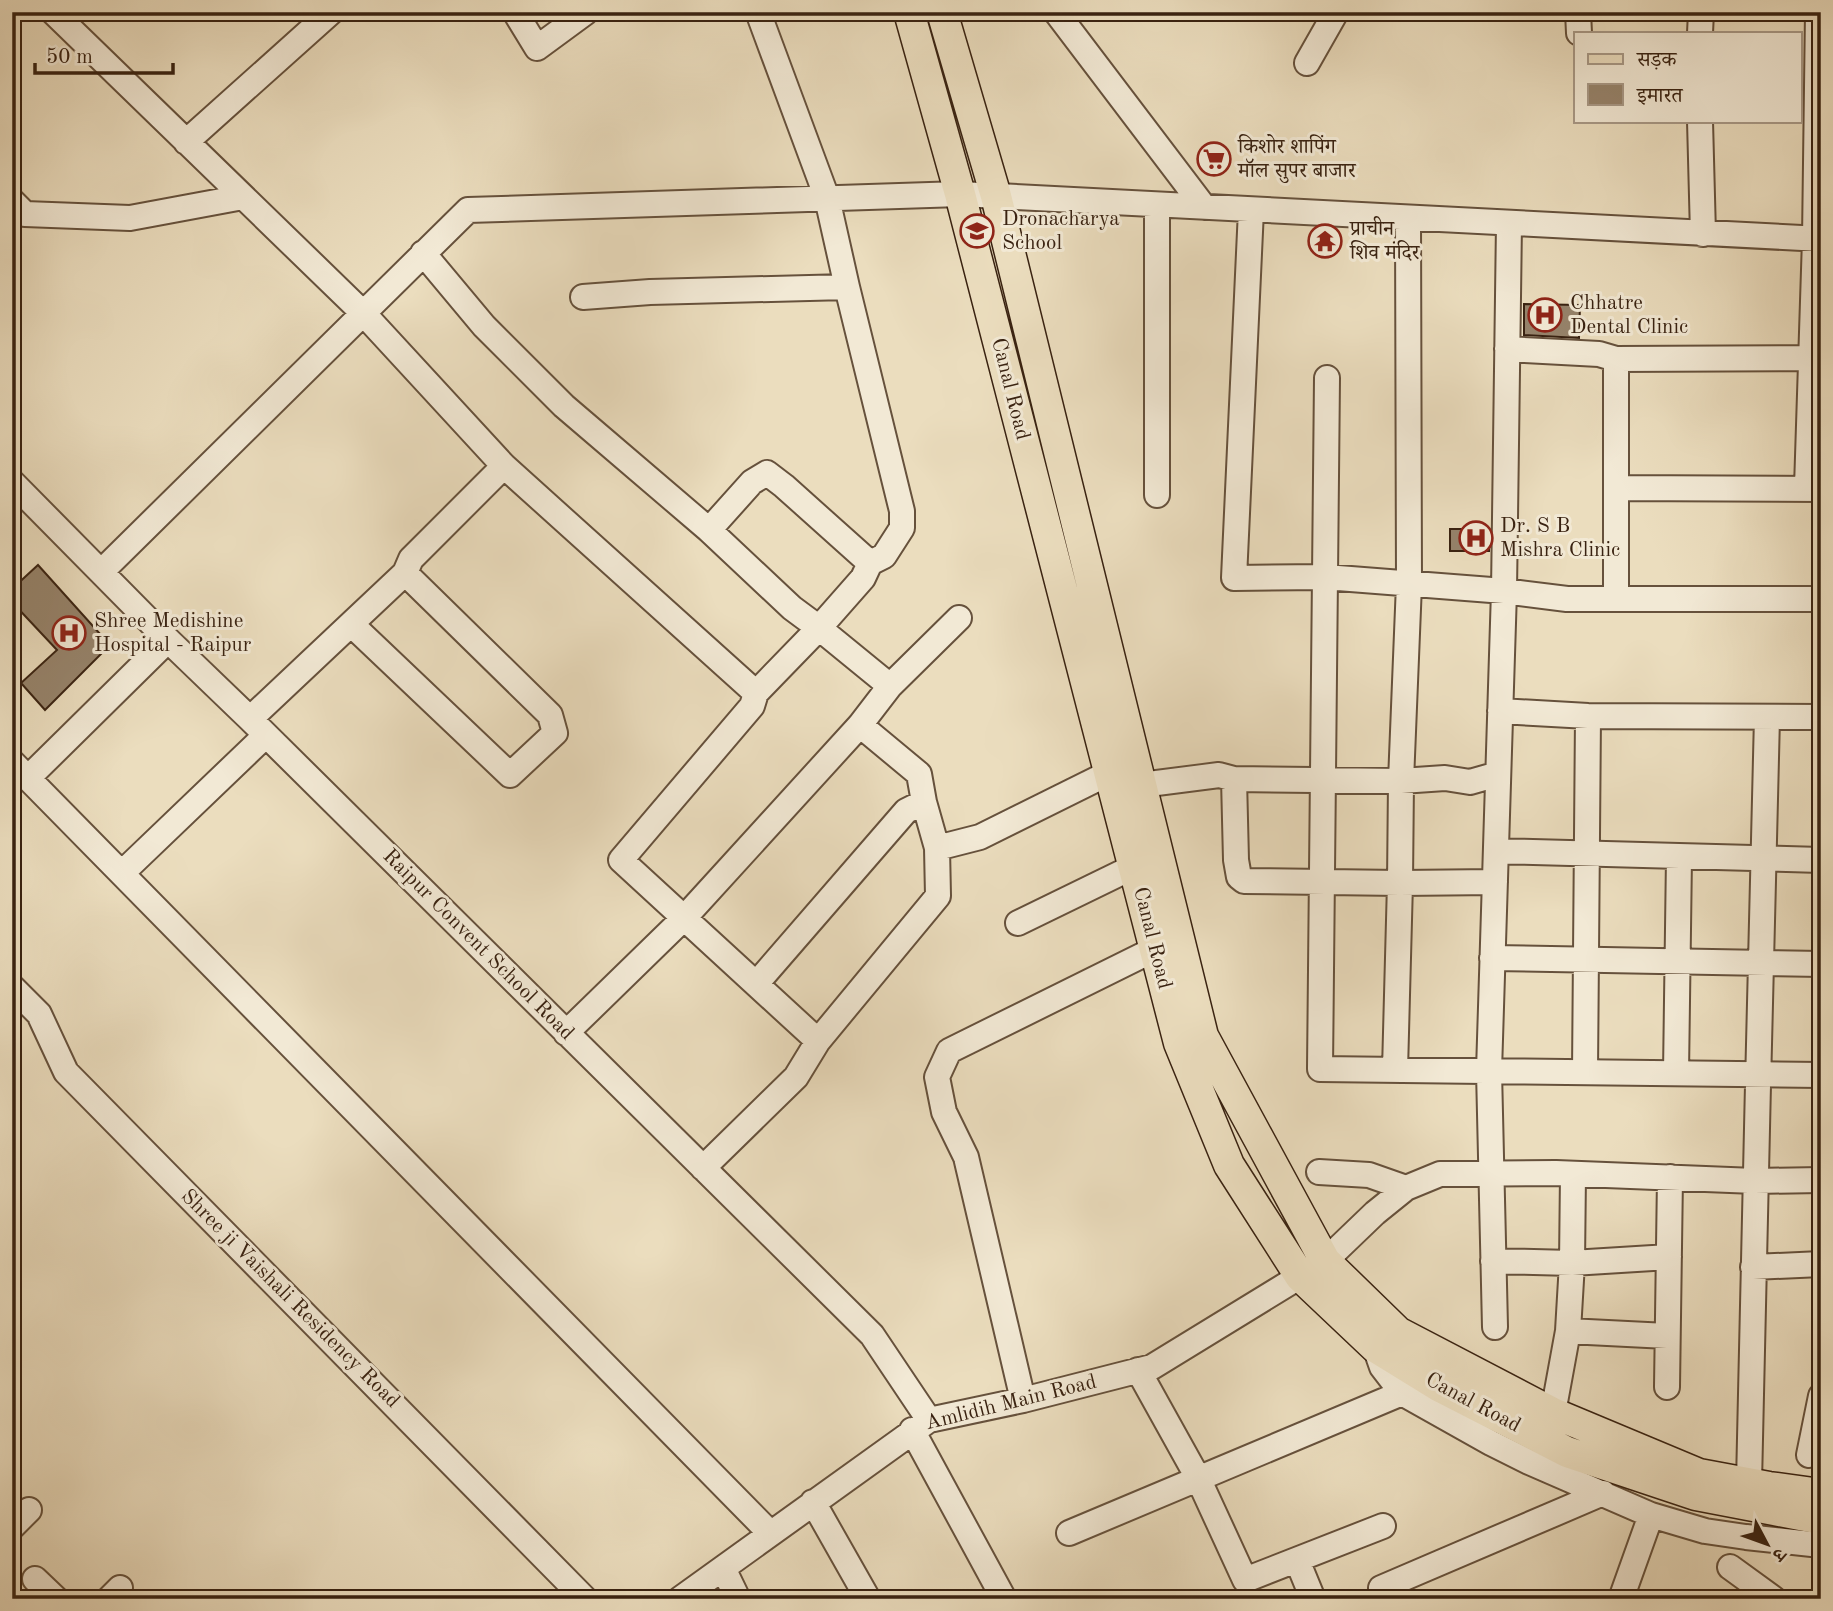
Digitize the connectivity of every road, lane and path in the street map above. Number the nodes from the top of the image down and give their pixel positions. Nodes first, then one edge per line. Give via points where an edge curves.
1 (53, 12) edge
2 (331, 12) edge
3 (515, 12) edge
4 (586, 12) edge
5 (758, 12) edge
6 (909, 12) edge
7 (942, 12) edge
8 (1056, 12) edge
9 (1336, 12) edge
10 (1578, 12) edge
11 (1701, 12) edge
12 (1818, 12) edge
13 (1579, 32) edge
14 (1700, 32) edge
15 (1307, 63) dead end
16 (1819, 97) edge
17 (1700, 122) edge
18 (186, 142) junction
19 (960, 194) junction
20 (996, 196) junction
21 (243, 197) junction
22 (827, 198) junction
23 (12, 201) edge
24 (1157, 205) junction
25 (1204, 207) junction
26 (1251, 210) junction
27 (1408, 218) junction
28 (1509, 223) junction
29 (1703, 234) junction
30 (1818, 239) edge
31 (423, 254) junction
32 (847, 287) junction
33 (583, 297) dead end
34 (363, 313) junction
35 (1507, 349) junction
36 (1811, 358) junction
37 (1616, 359) junction
38 (1327, 377) dead end
39 (504, 466) junction
40 (12, 482) edge
41 (1616, 488) junction
42 (1814, 488) edge
43 (1157, 495) dead end
44 (709, 530) junction
45 (870, 563) junction
46 (101, 572) junction
47 (405, 573) junction
48 (1325, 577) junction
49 (1409, 584) junction
50 (1504, 591) junction
51 (1616, 599) junction
52 (1821, 599) edge
53 (959, 618) dead end
54 (351, 624) junction
55 (819, 628) junction
56 (168, 640) junction
57 (890, 686) junction
58 (756, 693) junction
59 (1500, 711) junction
60 (1588, 716) junction
61 (1767, 717) junction
62 (1821, 717) edge
63 (860, 725) junction
64 (258, 727) junction
65 (20, 770) edge
66 (1109, 773) junction
67 (1498, 774) junction
68 (1234, 779) junction
69 (1322, 779) junction
70 (1401, 781) junction
71 (1141, 785) junction
72 (924, 802) junction
73 (937, 848) junction
74 (1496, 851) junction
75 (1586, 854) junction
76 (1679, 857) junction
77 (1764, 859) junction
78 (1821, 860) edge
79 (1133, 867) junction
80 (122, 873) junction
81 (1322, 882) junction
82 (1495, 882) junction
83 (1400, 883) junction
84 (685, 917) junction
85 (1018, 923) dead end
86 (1155, 949) junction
87 (1492, 958) junction
88 (1584, 960) junction
89 (1679, 961) junction
90 (1762, 962) junction
91 (1821, 964) edge
92 (756, 984) junction
93 (12, 987) edge
94 (566, 1033) junction
95 (818, 1041) junction
96 (1395, 1070) junction
97 (1489, 1071) junction
98 (1585, 1072) junction
99 (1676, 1073) junction
100 (1760, 1074) junction
101 (1821, 1075) edge
102 (703, 1168) junction
103 (1318, 1172) dead end
104 (1573, 1174) junction
105 (1491, 1175) junction
106 (1670, 1177) junction
107 (1821, 1180) edge
108 (1755, 1181) junction
109 (1406, 1188) junction
110 (1669, 1257) junction
111 (1493, 1261) junction
112 (1572, 1263) junction
113 (1821, 1264) edge
114 (1753, 1267) junction
115 (1313, 1269) junction
116 (1495, 1327) dead end
117 (1568, 1331) junction
118 (1667, 1336) junction
119 (1376, 1347) junction
120 (1138, 1370) junction
121 (1667, 1387) dead end
122 (1402, 1393) junction
123 (1821, 1395) edge
124 (1023, 1400) junction
125 (1553, 1413) junction
126 (920, 1425) junction
127 (1809, 1455) dead end
128 (1198, 1478) junction
129 (1749, 1483) junction
130 (1603, 1493) junction
131 (1821, 1494) edge
132 (813, 1502) junction
133 (1651, 1515) junction
134 (1821, 1519) edge
135 (1383, 1526) dead end
136 (1069, 1532) dead end
137 (770, 1533) junction
138 (1821, 1545) edge
139 (1297, 1560) junction
140 (1730, 1567) dead end
141 (723, 1568) junction
142 (35, 1579) dead end
143 (1381, 1588) dead end
144 (56, 1599) edge
145 (585, 1599) edge
146 (680, 1599) edge
147 (738, 1599) edge
148 (868, 1599) edge
149 (1004, 1599) edge
150 (1313, 1599) edge
151 (1621, 1599) edge
152 (1774, 1599) edge

1 - 18 street
2 - 18 street
3 - 4 street via 537,48
5 - 22 street
6 - 19 main road, Canal Road
7 - 20 main road, Canal Road
8 - 25 street
9 - 15 street
10 - 13 street
11 - 14 street
12 - 16 street
16 - 30 street
17 - 29 street
18 - 21 street
19 - 20 street
19 - 22 street
19 - 66 main road, Canal Road
20 - 24 street
20 - 71 main road, Canal Road
21 - 23 street via 130,218 25,214
21 - 34 street
22 - 31 street via 468,210
22 - 32 street
24 - 25 street
24 - 43 street
25 - 26 street
26 - 27 street
26 - 48 street via 1234,578
27 - 28 street
27 - 49 street
28 - 29 street
28 - 35 street
29 - 30 street
30 - 36 street
31 - 34 street
31 - 44 street via 484,327 564,406
32 - 33 street
32 - 45 street via 902,512 902,528 884,556
34 - 39 street
34 - 46 street
35 - 37 street
35 - 50 street
36 - 37 street
36 - 42 street
37 - 41 street
38 - 48 street
39 - 47 street via 411,559
39 - 58 street
40 - 46 street, Raipur Convent School Road
41 - 42 street
41 - 51 street
44 - 45 street via 752,482 766,473
44 - 55 street
45 - 55 street via 863,578
46 - 56 street, Raipur Convent School Road
47 - 54 street
47 - 54 street via 550,715 555,733 510,775
48 - 49 street
48 - 69 street
49 - 50 street
49 - 70 street
50 - 51 street
50 - 59 street
51 - 52 street
53 - 57 street
54 - 64 street
55 - 57 street
55 - 58 street
56 - 64 street, Raipur Convent School Road
56 - 65 street
57 - 63 street
58 - 84 street via 752,706 621,860
59 - 60 street
59 - 67 street
60 - 61 street
60 - 75 street
61 - 62 street
61 - 77 street
63 - 72 street via 919,774
63 - 84 street
64 - 80 street
64 - 94 street, Raipur Convent School Road
65 - 80 street
66 - 73 street via 980,837
66 - 79 main road, Canal Road
67 - 70 street via 1470,782 1445,778
67 - 74 street
68 - 69 street
68 - 71 street via 1219,775
68 - 81 street via 1239,877 1257,883
69 - 70 street
69 - 81 street
70 - 83 street
71 - 115 main road, Canal Road via 1203,1036
72 - 73 street
72 - 92 street via 906,811
73 - 95 street via 938,896
74 - 75 street
74 - 82 street
75 - 76 street
75 - 88 street
76 - 77 street
76 - 89 street
77 - 78 street
77 - 90 street
79 - 85 street
79 - 86 main road, Canal Road
80 - 137 street
81 - 83 street
81 - 96 street via 1320,1069
82 - 83 street
82 - 87 street
83 - 96 street
84 - 92 street
84 - 94 street
86 - 115 main road, Canal Road via 1179,1043 1229,1165
86 - 124 street via 949,1051 937,1077 944,1112 966,1157
87 - 88 street
87 - 97 street
88 - 89 street
88 - 98 street
89 - 90 street
89 - 99 street
90 - 91 street
90 - 100 street
92 - 95 street
93 - 145 street, Shree ji Vaishali Residency Road via 39,1014 66,1072
94 - 102 street, Raipur Convent School Road
95 - 102 street via 796,1077
96 - 97 street
97 - 98 street
97 - 105 street
98 - 99 street
99 - 100 street
100 - 101 street
100 - 108 street
102 - 126 street, Raipur Convent School Road via 872,1335
103 - 109 street via 1369,1175
104 - 105 street, Amlidih Main Road
104 - 106 street, Amlidih Main Road
104 - 112 street
105 - 109 street, Amlidih Main Road via 1440,1174
105 - 111 street
106 - 108 street, Amlidih Main Road
106 - 110 street
107 - 108 street, Amlidih Main Road
108 - 114 street
109 - 115 street, Amlidih Main Road
110 - 112 street
110 - 118 street
111 - 112 street
111 - 116 street
112 - 117 street
113 - 114 street
114 - 129 street
115 - 119 main road, Canal Road
115 - 120 street, Amlidih Main Road via 1152,1367
115 - 125 main road, Canal Road via 1398,1332
117 - 118 street
117 - 125 street
118 - 121 street
119 - 122 street via 1382,1367
119 - 134 main road, Canal Road via 1440,1387 1567,1452 1696,1495
120 - 124 street, Amlidih Main Road
120 - 128 street
122 - 128 street
122 - 130 street via 1529,1462
123 - 127 street
124 - 126 street, Amlidih Main Road
125 - 129 main road, Canal Road via 1699,1474
126 - 132 street, Amlidih Main Road
126 - 149 street, Raipur Convent School Road
128 - 136 street
128 - 139 street via 1245,1580
129 - 131 main road, Canal Road
130 - 133 street
130 - 143 street
132 - 137 street, Amlidih Main Road
132 - 148 street
133 - 138 street via 1706,1531
133 - 151 street
135 - 139 street
137 - 141 street, Amlidih Main Road
139 - 150 street
140 - 152 street
141 - 146 street, Amlidih Main Road
141 - 147 street
142 - 144 street

